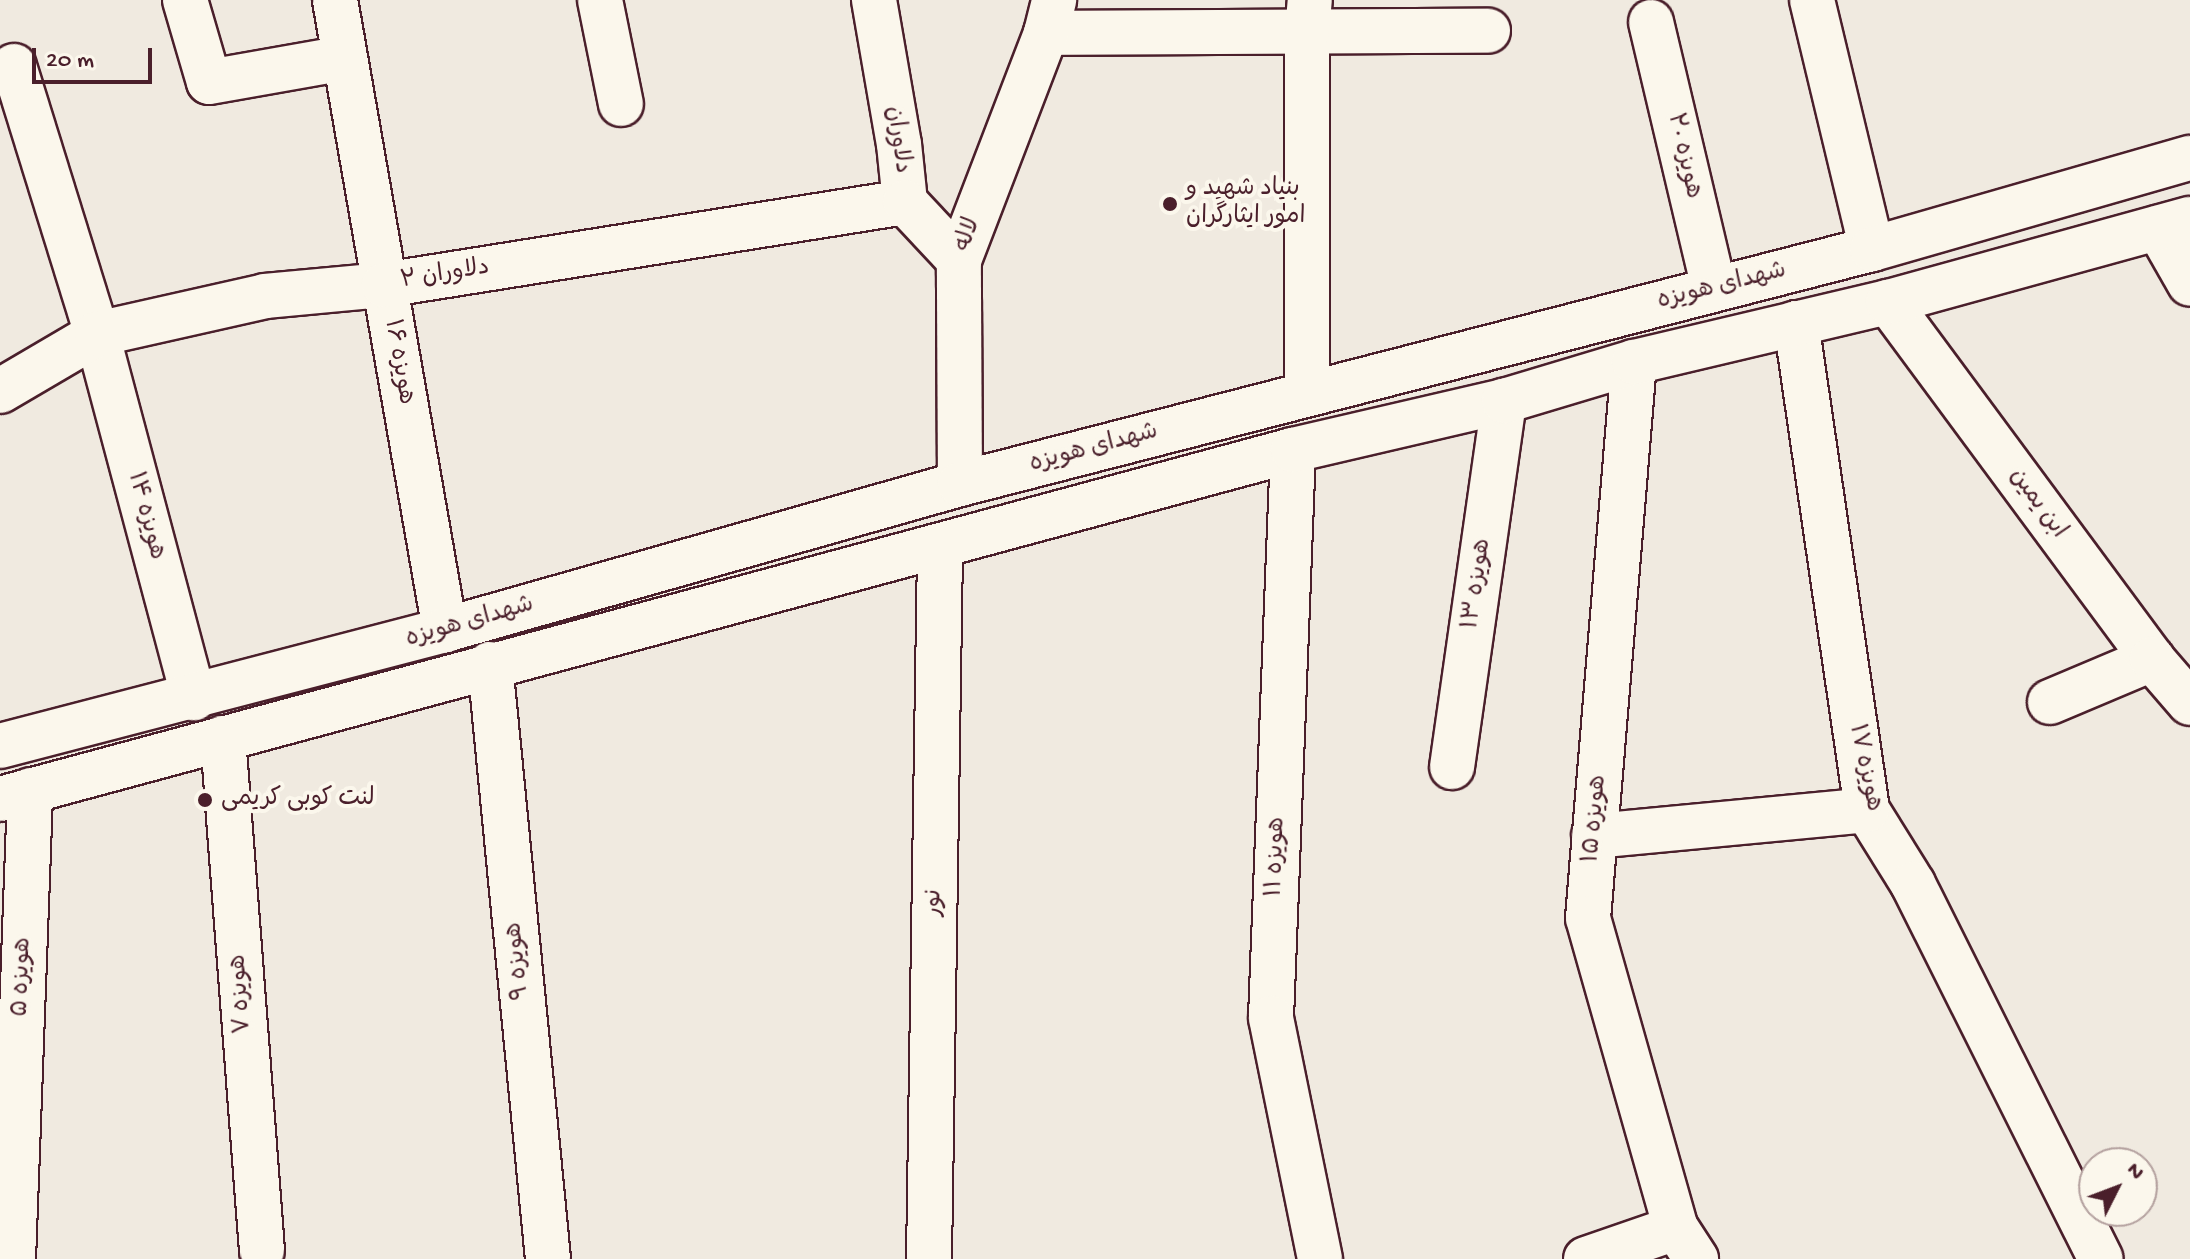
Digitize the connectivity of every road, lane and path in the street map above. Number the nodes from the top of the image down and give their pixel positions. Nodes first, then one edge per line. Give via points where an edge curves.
1 (185, 0) edge
2 (335, 0) edge
3 (600, 0) edge
4 (874, 0) edge
5 (1812, 0) edge
6 (1050, 16) edge
7 (1308, 16) edge
8 (1651, 22) dead end
9 (1488, 31) dead end
10 (345, 58) junction
11 (14, 66) dead end
12 (621, 104) dead end
13 (2190, 158) edge
14 (905, 202) junction
15 (2174, 224) edge
16 (1872, 249) junction
17 (959, 260) junction
18 (2190, 284) edge
19 (384, 285) junction
20 (1714, 289) junction
21 (1888, 302) junction
22 (1796, 323) junction
23 (97, 334) junction
24 (1634, 362) junction
25 (0, 391) edge
26 (1307, 394) junction
27 (1504, 401) junction
28 (1293, 450) junction
29 (960, 484) junction
30 (940, 547) junction
31 (445, 630) junction
32 (2152, 659) junction
33 (490, 664) junction
34 (194, 698) junction
35 (2050, 702) dead end
36 (2190, 703) edge
37 (223, 738) junction
38 (0, 746) edge
39 (1452, 767) dead end
40 (15, 794) edge
41 (1867, 810) junction
42 (1594, 836) junction
43 (1686, 1244) edge
44 (262, 1251) dead end
45 (13, 1259) edge
46 (548, 1259) edge
47 (929, 1259) edge
48 (1320, 1259) edge
49 (1586, 1259) edge
50 (2101, 1259) edge

1 - 10 street via 209,82
2 - 10 street, هویزه ۱۶
3 - 12 street
4 - 14 street, دلاوران
5 - 16 street
6 - 7 street
6 - 17 street, لاله
7 - 9 street
7 - 26 street
8 - 20 street, هویزه ۲۰
10 - 19 street, هویزه ۱۶
11 - 23 street, هویزه ۱۴
13 - 16 street, شهدای هویزه
14 - 17 street, دلاوران
14 - 19 street, دلاوران ۲
15 - 18 street
15 - 21 street, شهدای هویزه
16 - 20 street, شهدای هویزه
17 - 29 street, لاله
19 - 23 street, دلاوران ۲ via 265,296
19 - 31 street, هویزه ۱۶
20 - 26 street, شهدای هویزه
21 - 22 street, شهدای هویزه
21 - 32 street, ابن یمین
22 - 24 street, شهدای هویزه
22 - 41 street, هویزه ۱۷
23 - 25 street, دلاوران ۲
23 - 34 street, هویزه ۱۴
24 - 27 street, شهدای هویزه
24 - 42 street, هویزه ۱۵
26 - 29 street, شهدای هویزه
27 - 28 street, شهدای هویزه
27 - 39 street, هویزه ۱۳
28 - 30 street, شهدای هویزه
28 - 48 street, هویزه ۱۱ via 1271,1018
29 - 31 street, شهدای هویزه
30 - 33 street, شهدای هویزه
30 - 47 street, نور
31 - 34 street, شهدای هویزه
32 - 35 street
32 - 36 street, ابن یمین
33 - 37 street, شهدای هویزه
33 - 46 street, هویزه ۹
34 - 38 street, شهدای هویزه
37 - 40 street, شهدای هویزه
37 - 44 street, هویزه ۷
40 - 45 street, هویزه ۵
41 - 42 street
41 - 50 street, هویزه ۱۷ via 1913,884
42 - 43 street, هویزه ۱۵ via 1588,918
43 - 49 street

